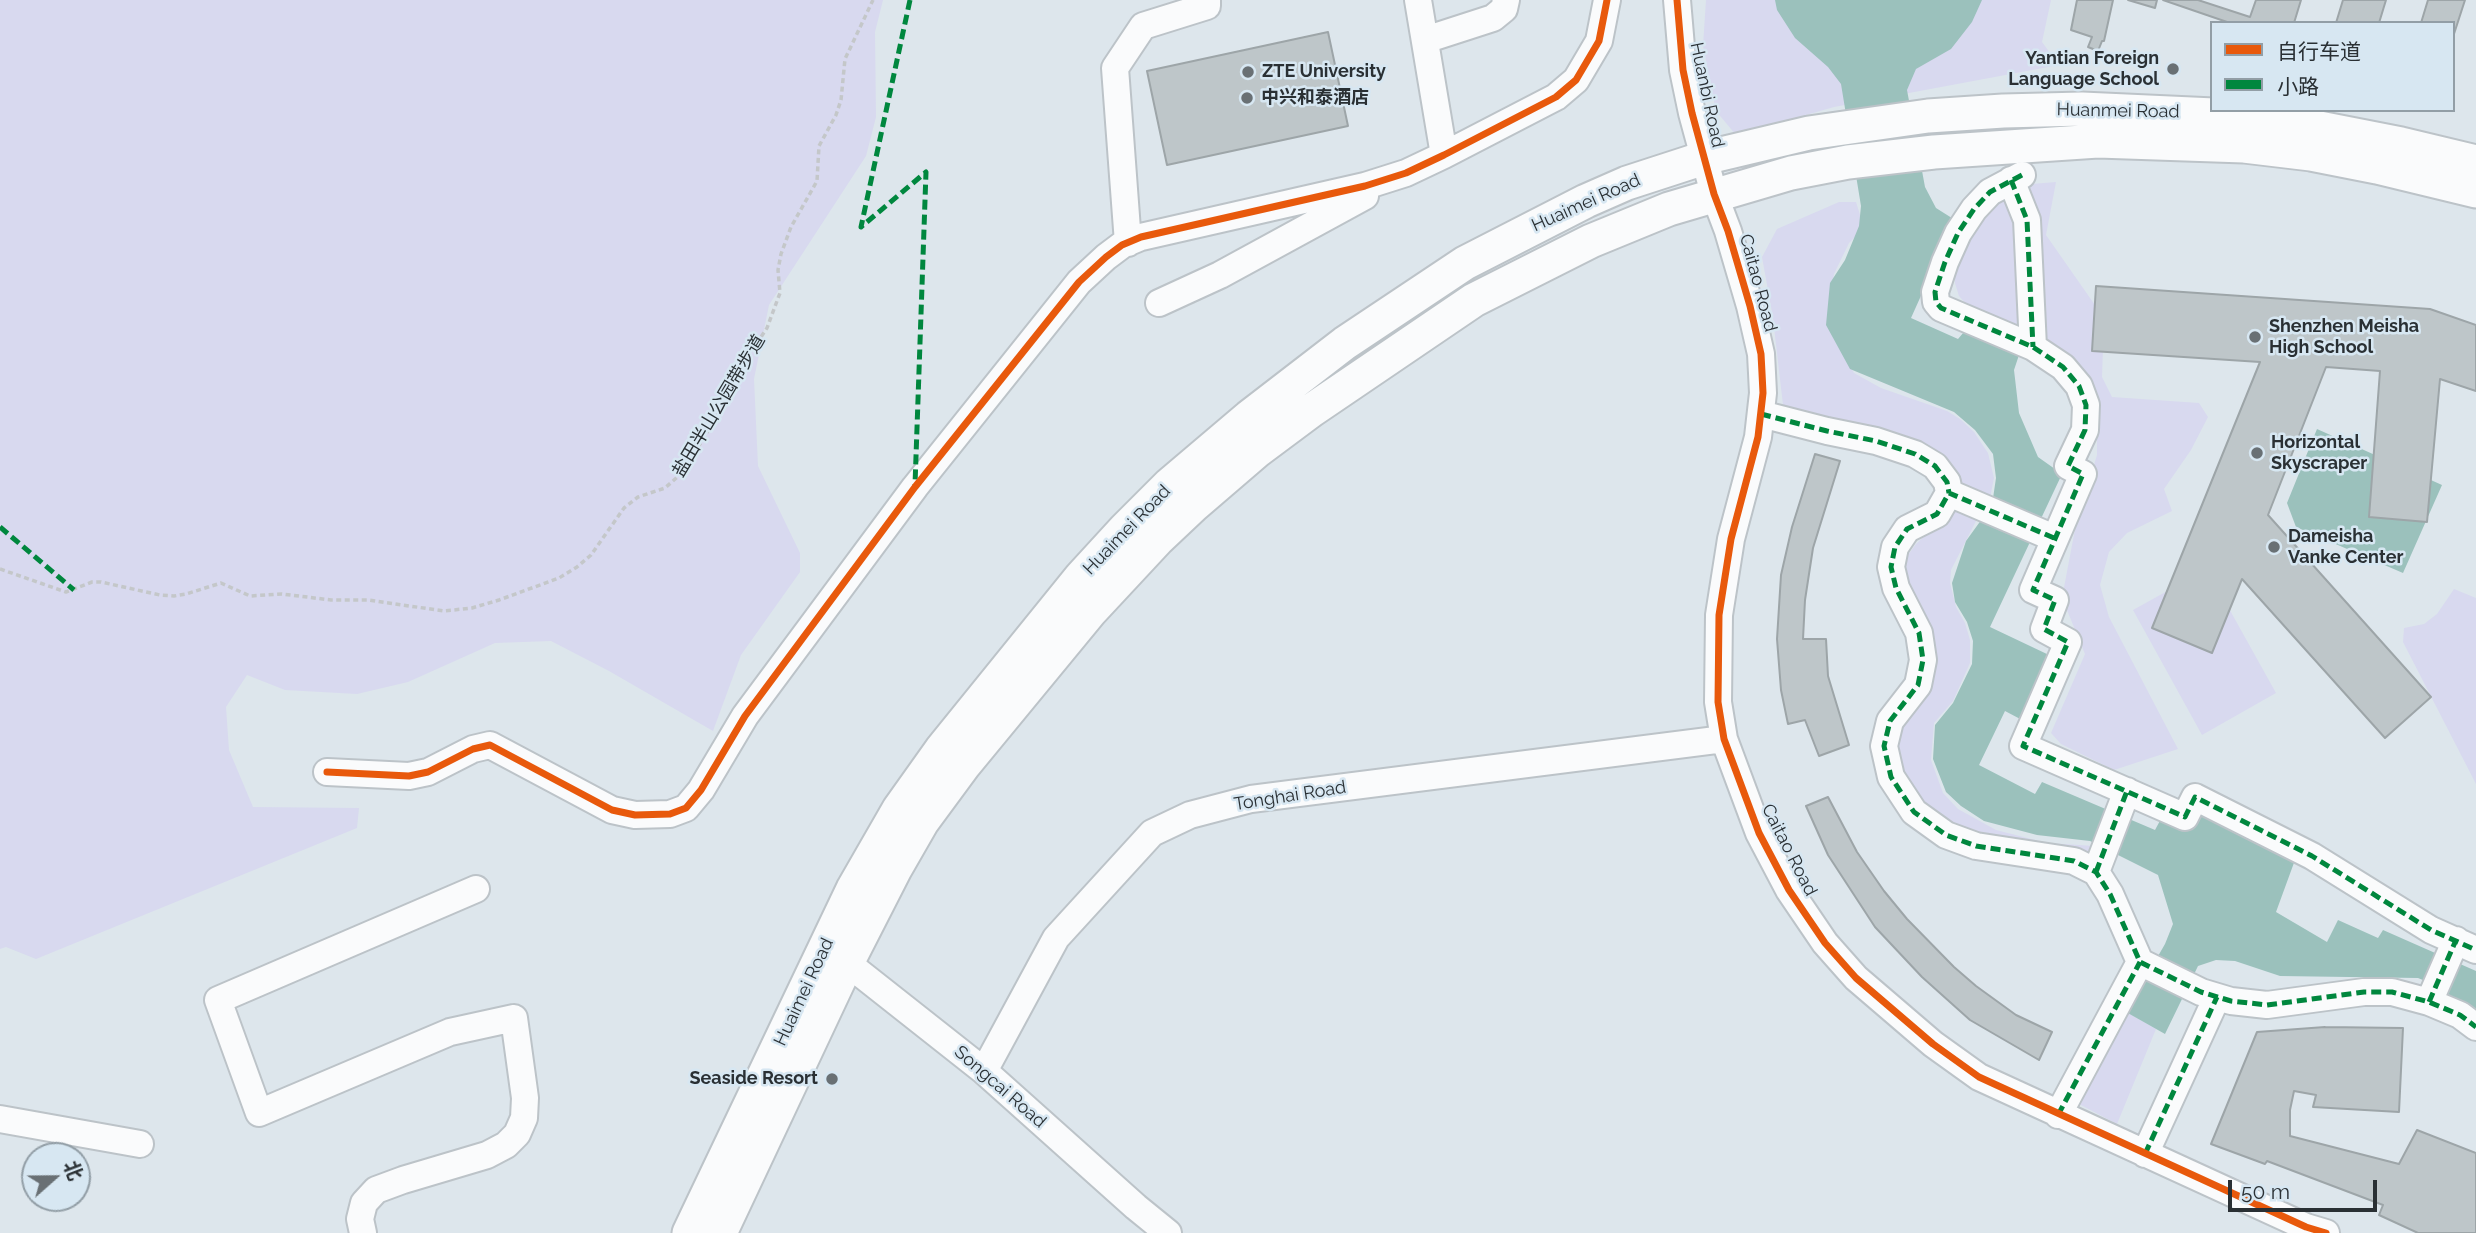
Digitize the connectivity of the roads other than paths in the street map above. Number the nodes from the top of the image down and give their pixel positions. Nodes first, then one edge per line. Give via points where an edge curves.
1 (1207, 0) edge
2 (1418, 0) edge
3 (1506, 0) edge
4 (1607, 0) edge
5 (1677, 0) edge
6 (1425, 40) junction
7 (1841, 127) joint
8 (1444, 155) junction
9 (1704, 158) junction
10 (1848, 162) joint
11 (2476, 162) edge
12 (1406, 173) junction
13 (2476, 191) edge
14 (1714, 194) junction
15 (1128, 243) junction
16 (1159, 303) dead end
17 (2033, 347) junction
18 (1761, 414) junction
19 (1959, 497) junction
20 (2054, 538) junction
21 (1724, 739) junction
22 (327, 772) dead end
23 (2127, 791) junction
24 (2100, 862) junction
25 (476, 888) dead end
26 (2466, 945) edge
27 (836, 955) junction
28 (2140, 962) junction
29 (2217, 998) junction
30 (2429, 1002) junction
31 (2476, 1027) edge
32 (985, 1071) junction
33 (2058, 1115) junction
34 (0, 1119) edge
35 (140, 1144) dead end
36 (2145, 1154) junction
37 (2313, 1231) edge
38 (363, 1233) edge
39 (690, 1233) edge
40 (720, 1233) edge
41 (1168, 1233) edge

1 - 15 street via 1207,6 1143,26 1115,68
2 - 6 street
3 - 6 street via 1504,9 1493,18
4 - 8 street via 1599,41 1576,80 1556,97
5 - 9 street, Huanbi Road via 1683,70
6 - 8 street
7 - 9 main road, Huaimei Road
7 - 11 main road, Huanmei Road via 2003,111 2159,111 2314,127
8 - 12 street
9 - 14 street, Huanbi Road
9 - 27 main road, Huaimei Road via 1586,201 1465,263 1345,343 1149,503 1103,552 941,750 882,836 853,889
10 - 13 main road, Huanmei Road via 2098,141 2244,146 2311,154
10 - 14 main road, Huaimei Road
12 - 15 street
12 - 16 street via 1220,275
14 - 18 street, Caitao Road via 1756,332
14 - 27 main road, Huaimei Road via 1591,241 1474,300 1257,451 1149,549 1090,612 939,798
15 - 22 street via 1079,282 915,487 746,716 686,808 670,814 635,815 612,810 490,745 409,776
17 - 17 street via 1941,308 1935,292 1969,217 1990,192 2017,178 2027,220
17 - 20 street via 2063,367 2079,386 2086,405 2085,430 2068,467 2083,474
18 - 19 street via 1915,454 1935,466
18 - 21 street, Caitao Road via 1726,562 1719,615 1717,686
19 - 20 street
19 - 24 street via 1907,529 1895,547 1891,567 1919,633 1923,660 1918,685 1891,721 1884,746 1891,778 1914,812 1946,835 1976,846
20 - 23 street via 2033,590 2054,600 2044,629 2068,642 2023,746
21 - 32 street, Tonghai Road via 1251,799 1190,815 1152,833 1056,938
21 - 33 street, Caitao Road via 1759,833 1789,890 1856,978 1979,1077
23 - 24 street
23 - 26 street via 2185,817 2195,797 2312,856 2431,930
24 - 28 street
25 - 38 street via 218,1000 259,1113 450,1032 514,1018 525,1098 517,1134 487,1156 376,1190 364,1203
26 - 30 street
27 - 32 street, Songcai Road
27 - 39 main road, Huaimei Road
27 - 40 main road, Huaimei Road
28 - 29 street
28 - 33 street
29 - 30 street via 2267,1006 2392,992
29 - 36 street
30 - 31 street
32 - 41 street, Songcai Road
33 - 36 street, Caitao Road
34 - 35 street
36 - 37 street, Caitao Road

